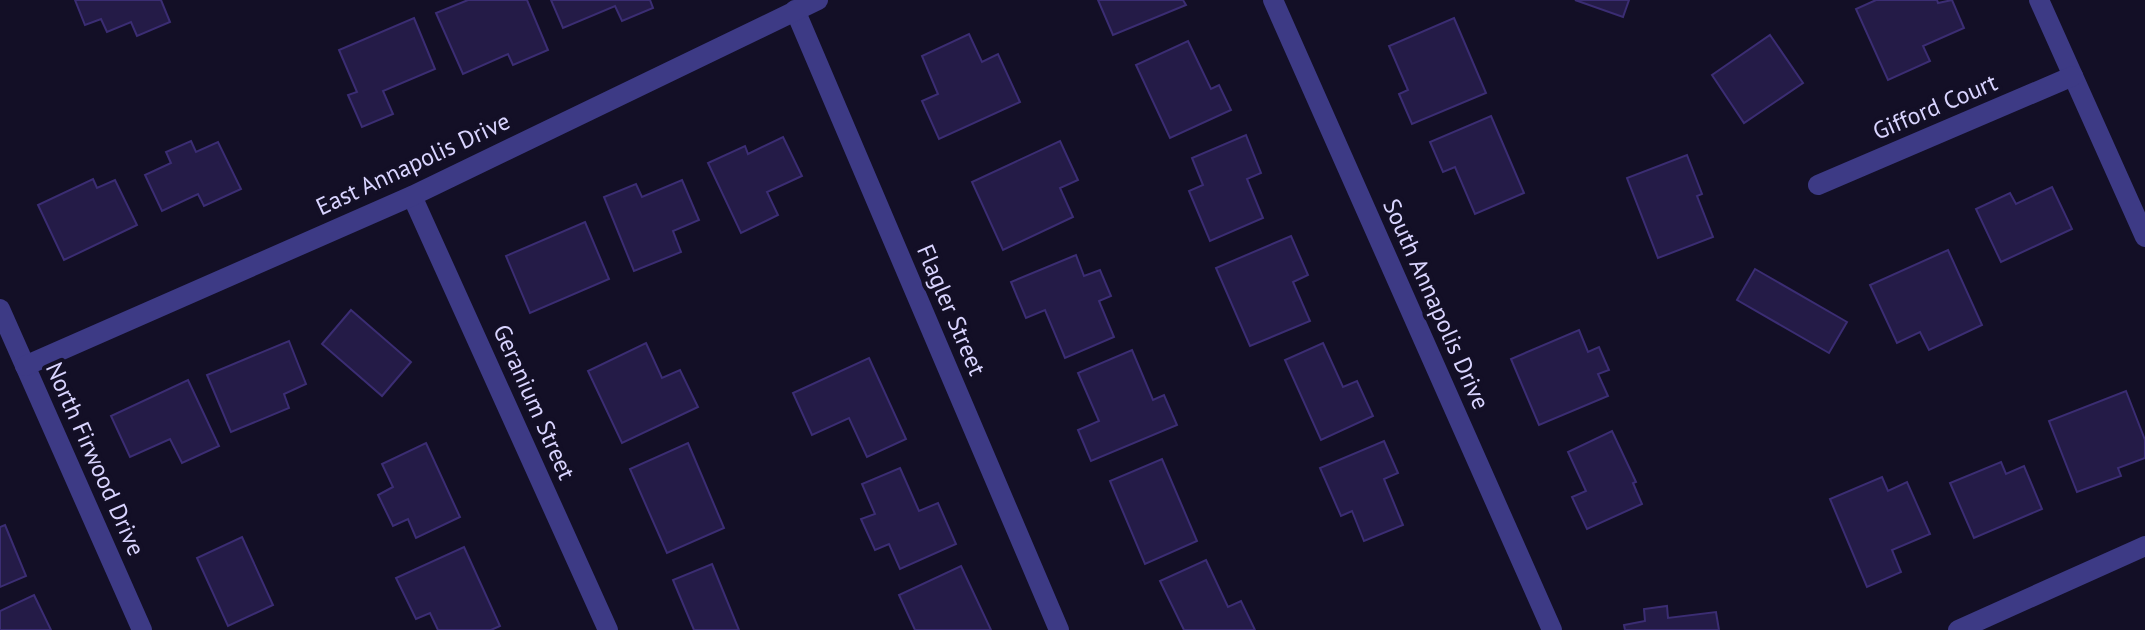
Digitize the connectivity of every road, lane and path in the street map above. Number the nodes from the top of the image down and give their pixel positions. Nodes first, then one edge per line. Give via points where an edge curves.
1 (818, 0) edge
2 (1273, 0) edge
3 (2039, 0) edge
4 (795, 10) junction
5 (2073, 76) junction
6 (1818, 185) dead end
7 (412, 196) junction
8 (2145, 237) edge
9 (0, 309) edge
10 (25, 366) junction
11 (2145, 546) edge
12 (142, 630) edge
13 (608, 630) edge
14 (1059, 630) edge
15 (1552, 630) edge
16 (1958, 630) edge

1 - 4 street, East Annapolis Drive
2 - 15 street, South Annapolis Drive
3 - 5 street
4 - 7 street, East Annapolis Drive
4 - 14 street, Flagler Street
5 - 6 street, Gifford Court
5 - 8 street
7 - 10 street, East Annapolis Drive
7 - 13 street, Geranium Street
9 - 10 street, North Firwood Drive
10 - 12 street, North Firwood Drive
11 - 16 street

